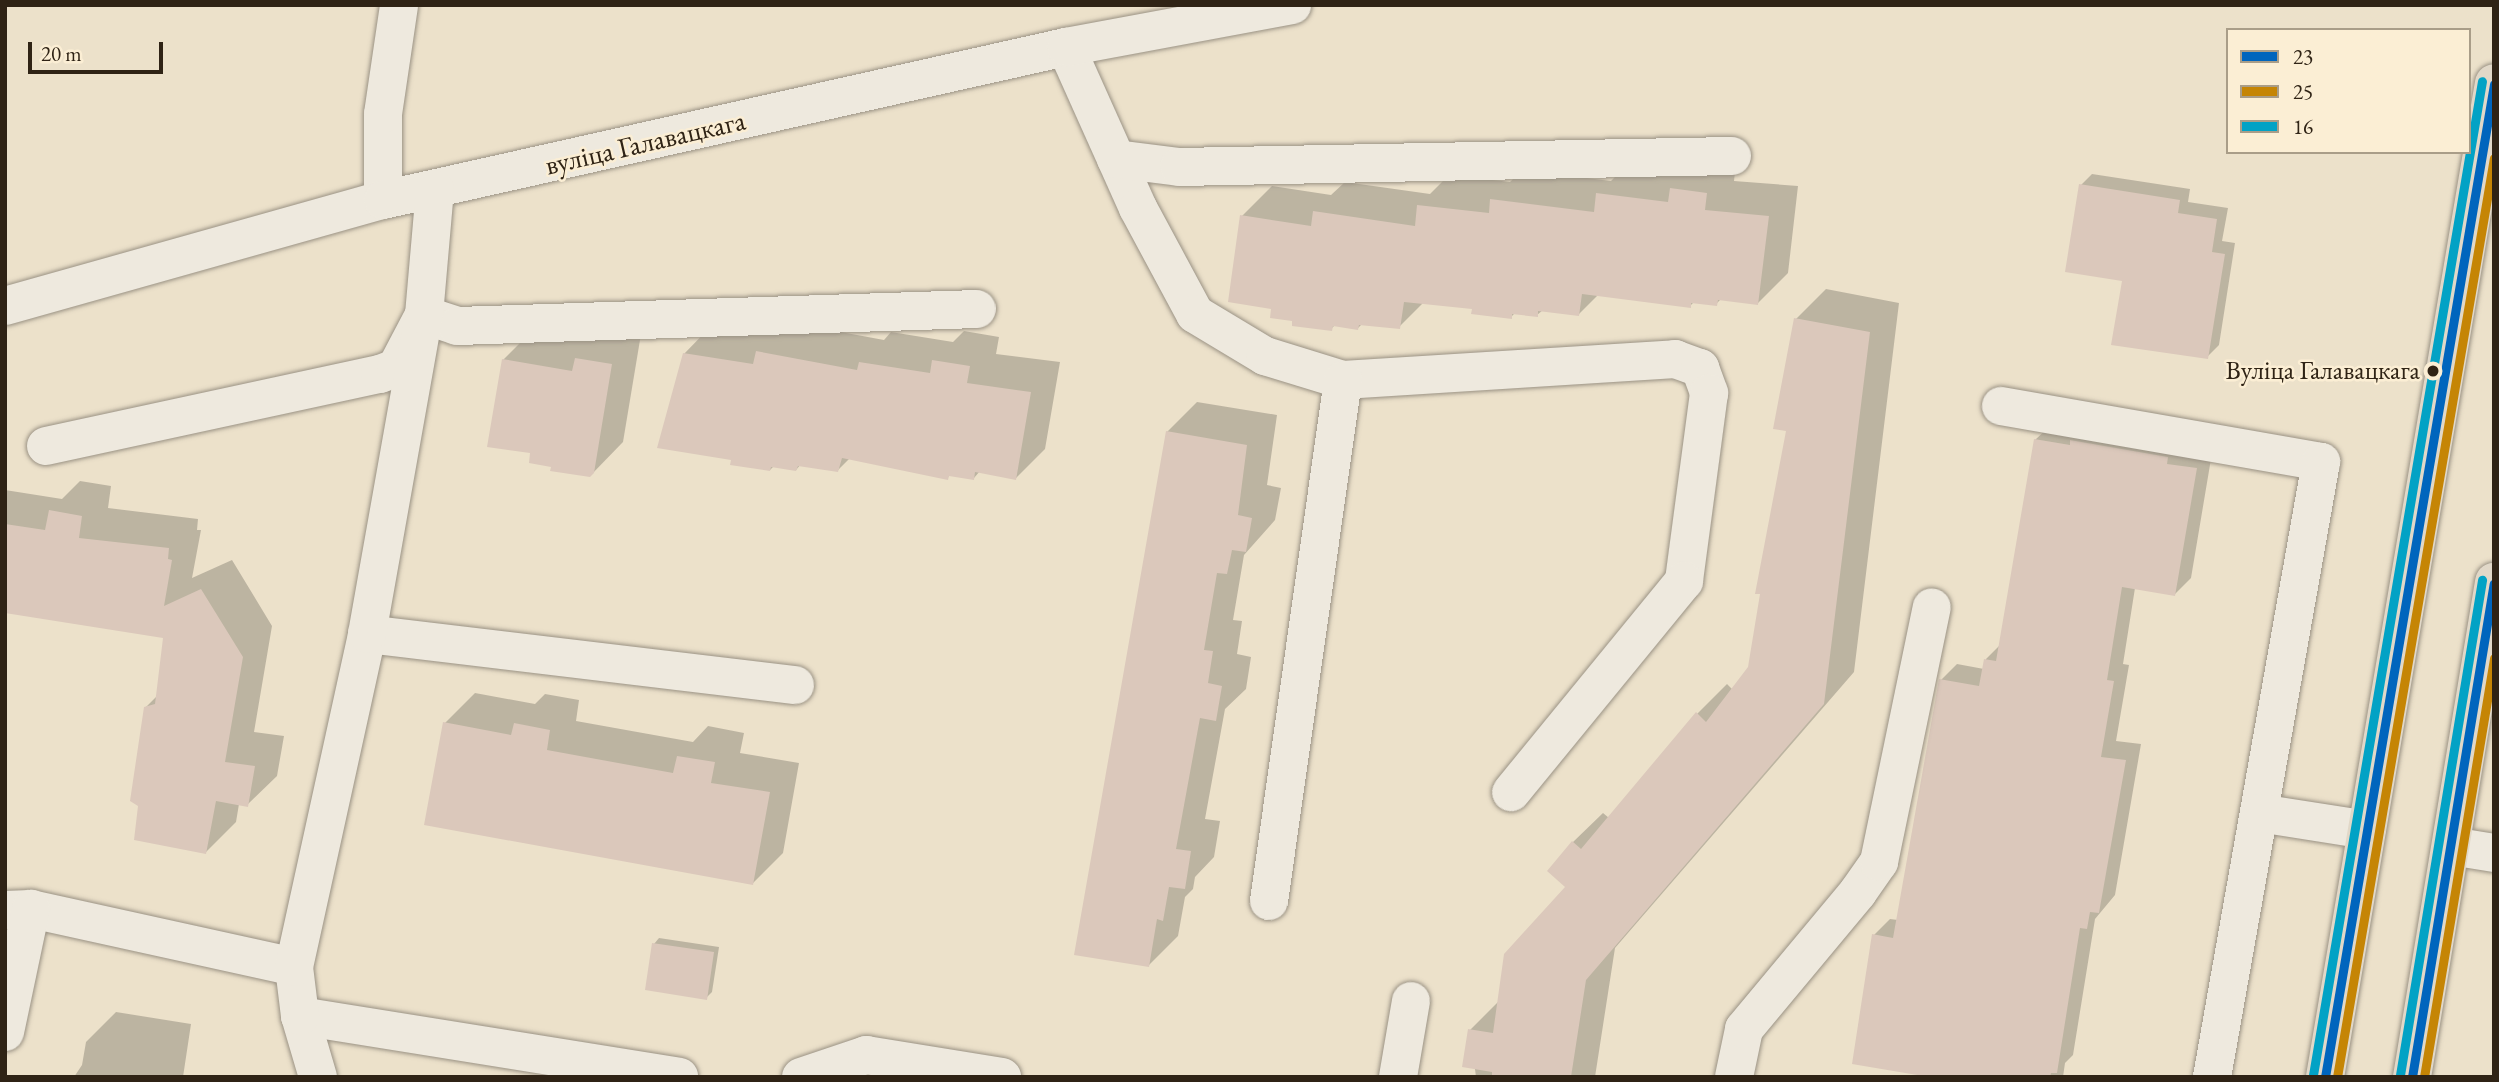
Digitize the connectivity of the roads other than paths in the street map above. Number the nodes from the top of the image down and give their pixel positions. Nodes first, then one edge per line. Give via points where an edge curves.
1 (399, 5) edge
2 (1292, 5) edge
3 (1066, 47) junction
4 (2494, 83) edge
5 (1732, 156) dead end
6 (1116, 159) junction
7 (435, 189) junction
8 (383, 200) junction
9 (5, 306) edge
10 (977, 309) dead end
11 (424, 315) junction
12 (1343, 380) junction
13 (2001, 406) dead end
14 (46, 446) dead end
15 (2494, 582) edge
16 (1932, 607) dead end
17 (367, 634) junction
18 (795, 685) dead end
19 (1511, 792) dead end
20 (2259, 813) junction
21 (2367, 830) junction
22 (2451, 846) junction
23 (2494, 853) edge
24 (1269, 901) dead end
25 (18, 910) edge
26 (294, 967) junction
27 (1411, 1001) dead end
28 (300, 1016) junction
29 (5, 1032) edge
30 (318, 1077) edge
31 (679, 1077) edge
32 (801, 1077) edge
33 (1002, 1077) edge
34 (1398, 1077) edge
35 (1734, 1077) edge
36 (2212, 1077) edge
37 (2325, 1077) edge
38 (2412, 1077) edge

1 - 8 street via 383,114
2 - 3 street, вуліца Галавацкага
3 - 6 street
3 - 7 street, вуліца Галавацкага
4 - 21 main road
5 - 6 street via 1180,167
6 - 12 street via 1195,314 1265,356
7 - 8 street, вуліца Галавацкага
7 - 11 street
8 - 9 street, вуліца Галавацкага
10 - 11 street via 457,326
11 - 14 street via 396,368 380,374
11 - 17 street
12 - 19 street via 1675,359 1700,368 1709,393 1684,581
12 - 24 street
13 - 20 street via 2321,462
15 - 22 main road
16 - 35 street via 1879,862 1744,1029
17 - 18 street
17 - 26 street
20 - 21 street
20 - 36 street
21 - 37 main road
22 - 23 street
22 - 38 main road
25 - 26 street
25 - 29 street
26 - 28 street
27 - 34 street
28 - 30 street
28 - 31 street
32 - 33 street via 866,1055

